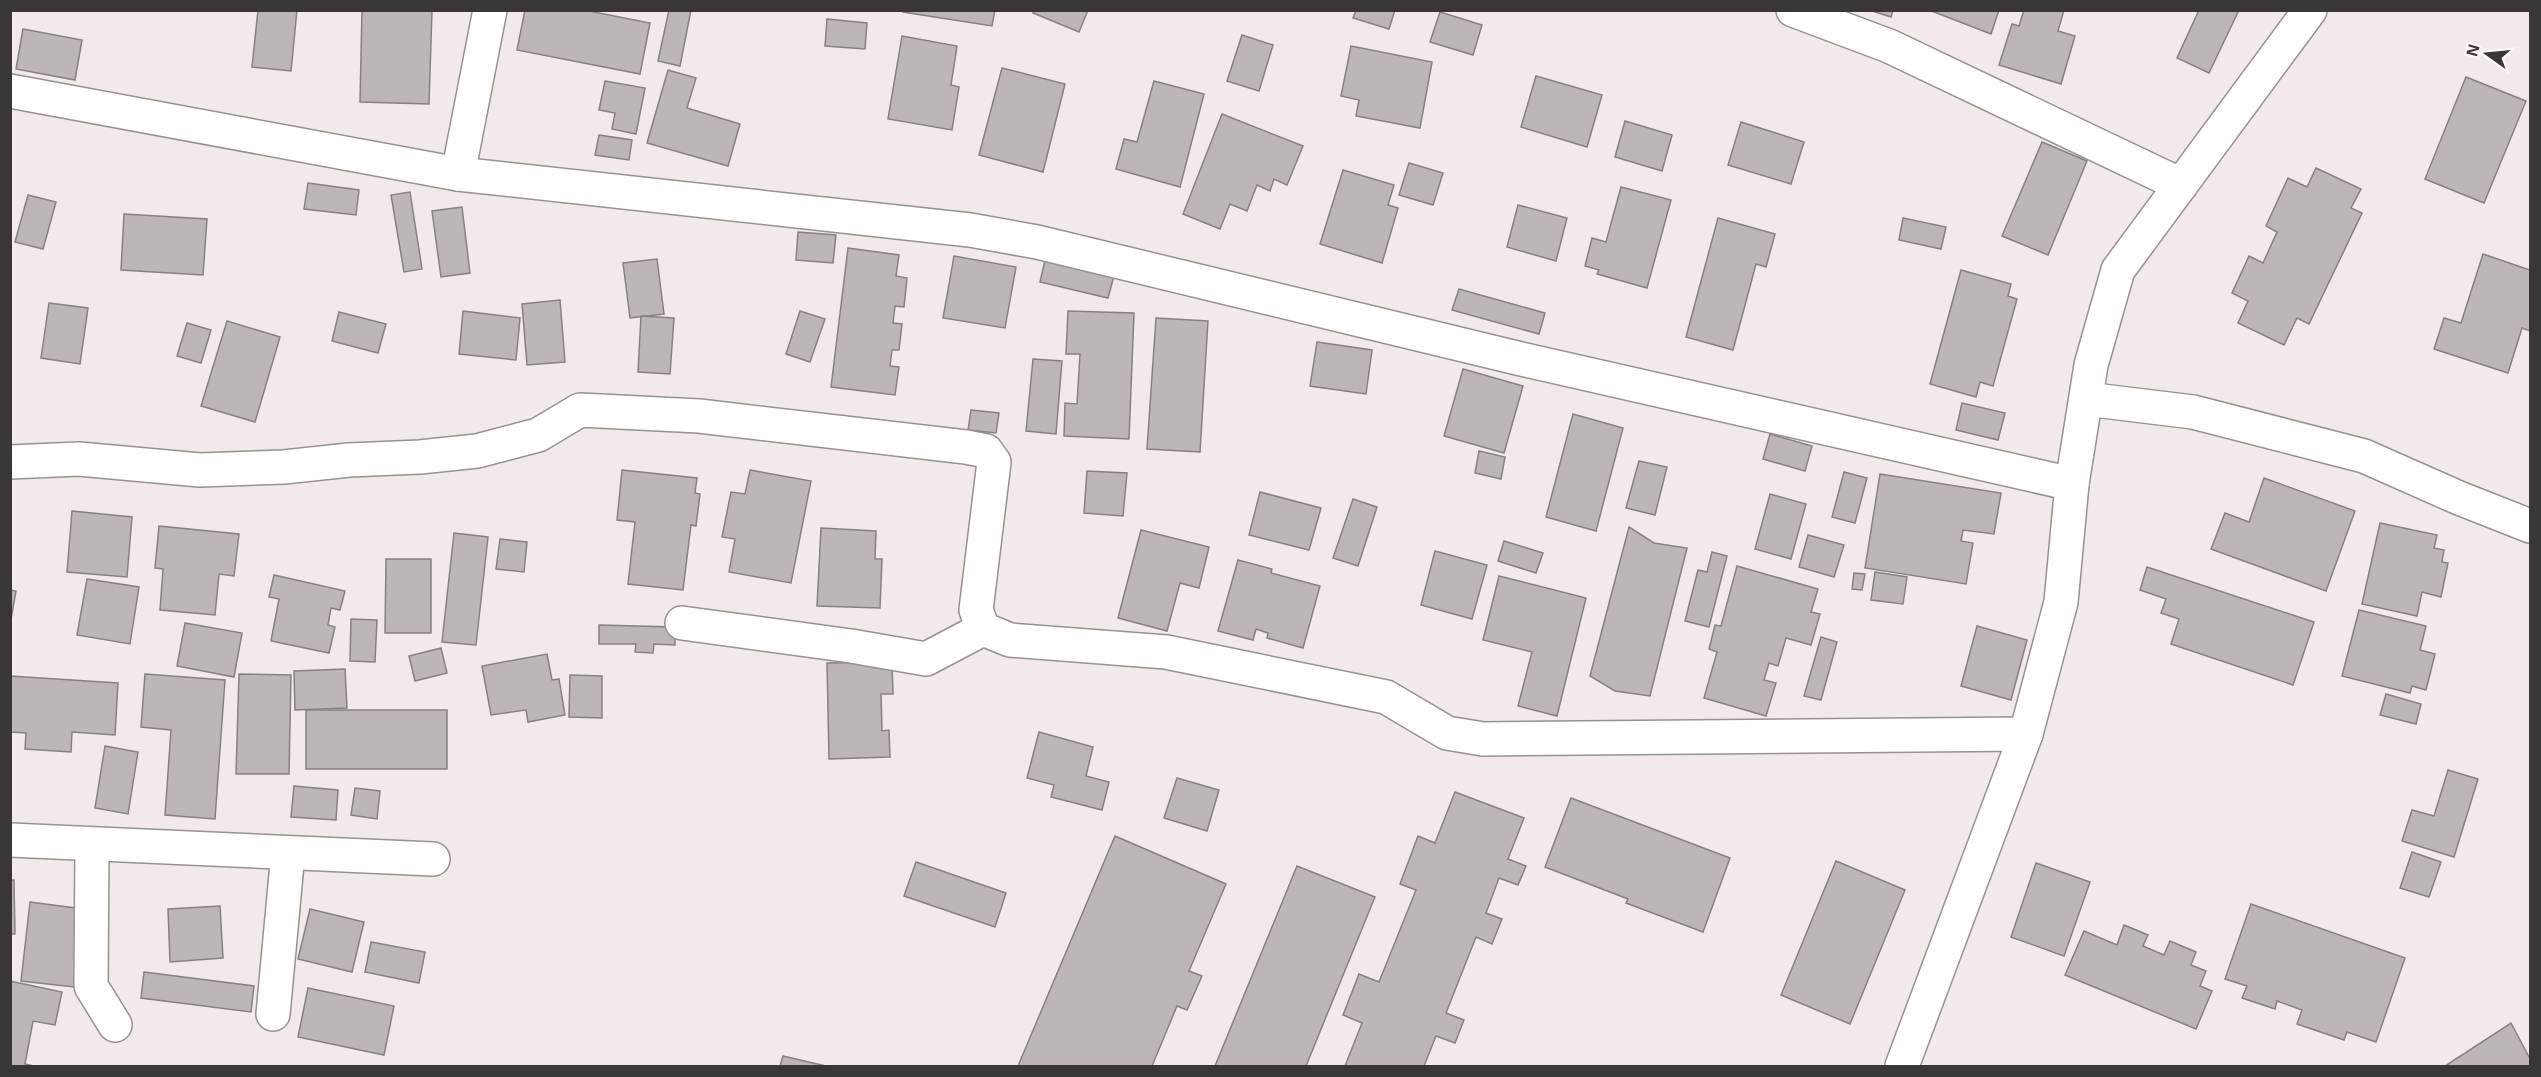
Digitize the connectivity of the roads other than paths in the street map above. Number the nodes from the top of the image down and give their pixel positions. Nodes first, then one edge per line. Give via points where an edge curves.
1 (490, 10) edge
2 (1792, 10) edge
3 (2310, 10) edge
4 (10, 91) edge
5 (458, 174) junction
6 (2181, 185) junction
7 (2086, 399) junction
8 (10, 462) edge
9 (2072, 484) junction
10 (2530, 526) edge
11 (682, 623) dead end
12 (983, 629) junction
13 (2026, 735) junction
14 (10, 840) edge
15 (92, 846) junction
16 (288, 853) junction
17 (433, 859) dead end
18 (273, 1014) dead end
19 (115, 1025) dead end
20 (1902, 1066) edge

1 - 5 street
2 - 6 street via 1889,46
3 - 6 street
4 - 5 street
5 - 9 street via 970,230 1037,242 1517,358
6 - 7 street via 2118,270 2091,365
7 - 9 street
7 - 10 street via 2193,412 2364,456
8 - 12 street via 79,459 200,470 420,458 477,451 538,435 580,410 699,416 966,447 986,451 994,462 976,610
9 - 13 street via 2061,602
11 - 12 street via 926,659
12 - 13 street via 1010,640 1166,652 1386,697 1448,733 1483,739
13 - 20 street
14 - 15 street
15 - 16 street
15 - 19 street via 91,986
16 - 17 street
16 - 18 street

